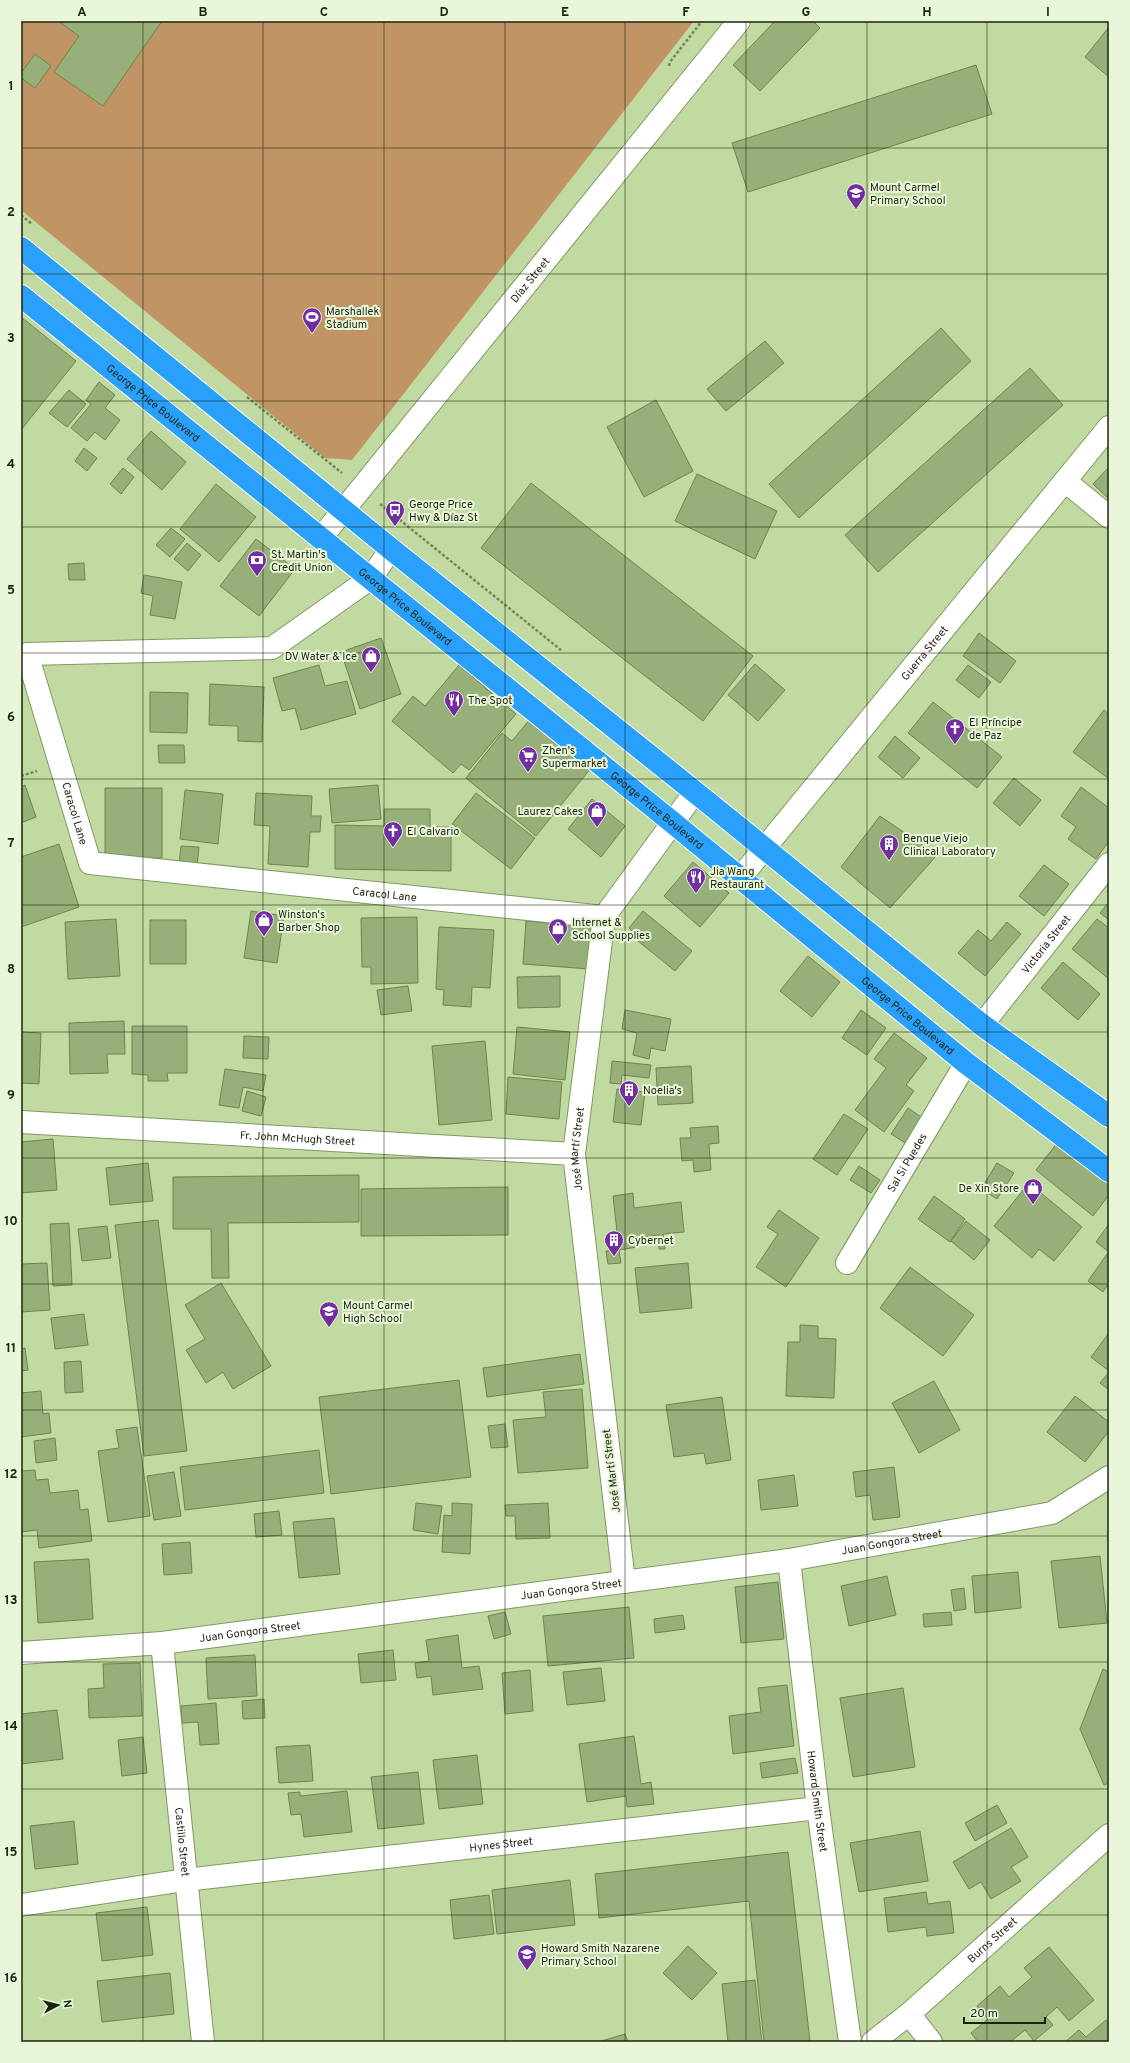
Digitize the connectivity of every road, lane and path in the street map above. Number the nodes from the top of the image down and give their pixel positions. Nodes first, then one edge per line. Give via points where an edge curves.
1 (739, 21) edge
2 (21, 248) edge
3 (21, 296) edge
4 (1109, 427) edge
5 (1065, 481) junction
6 (344, 510) junction
7 (1109, 517) edge
8 (321, 538) junction
9 (391, 550) junction
10 (371, 578) junction
11 (695, 792) junction
12 (672, 822) junction
13 (764, 849) junction
14 (1109, 864) edge
15 (740, 878) junction
16 (604, 917) junction
17 (982, 1025) junction
18 (966, 1063) junction
19 (1109, 1116) edge
20 (21, 1122) edge
21 (574, 1154) junction
22 (1109, 1171) edge
23 (847, 1263) dead end
24 (1109, 1477) edge
25 (789, 1560) junction
26 (624, 1582) junction
27 (162, 1643) junction
28 (21, 1653) edge
29 (818, 1808) junction
30 (1109, 1835) edge
31 (185, 1880) junction
32 (21, 1905) edge
33 (909, 2014) junction
34 (203, 2042) edge
35 (850, 2042) edge
36 (874, 2042) edge
37 (931, 2042) edge

1 - 6 street, Díaz Street
2 - 6 highway
3 - 8 highway, George Price Boulevard
4 - 5 street, Guerra Street
5 - 7 street
5 - 13 street, Guerra Street
6 - 8 street, Díaz Street
6 - 9 highway
8 - 10 highway, George Price Boulevard
9 - 10 street, Caracol Lane
9 - 11 highway
10 - 12 highway, George Price Boulevard
10 - 16 street, Caracol Lane via 272,648 27,654 90,863
11 - 12 street, José Martí Street
11 - 13 highway
12 - 15 highway, George Price Boulevard
12 - 16 street, José Martí Street
13 - 15 street, Guerra Street
13 - 17 highway
14 - 17 street, Victoria Street
15 - 18 highway, George Price Boulevard
16 - 21 street, José Martí Street
17 - 19 highway
18 - 22 highway, George Price Boulevard
18 - 23 street, Sal Si Puedes
20 - 21 street, Fr. John McHugh Street
21 - 26 street, José Martí Street
24 - 25 street, Juan Gongora Street via 1052,1513
25 - 26 street, Juan Gongora Street
25 - 29 street, Howard Smith Street
26 - 27 street, Juan Gongora Street
27 - 28 street, Juan Gongora Street
27 - 31 street, Castillo Street
29 - 31 street, Hynes Street
29 - 35 street, Howard Smith Street
30 - 33 street, Burns Street
31 - 32 street, Hynes Street
31 - 34 street, Castillo Street
33 - 36 street, Burns Street
33 - 37 street

